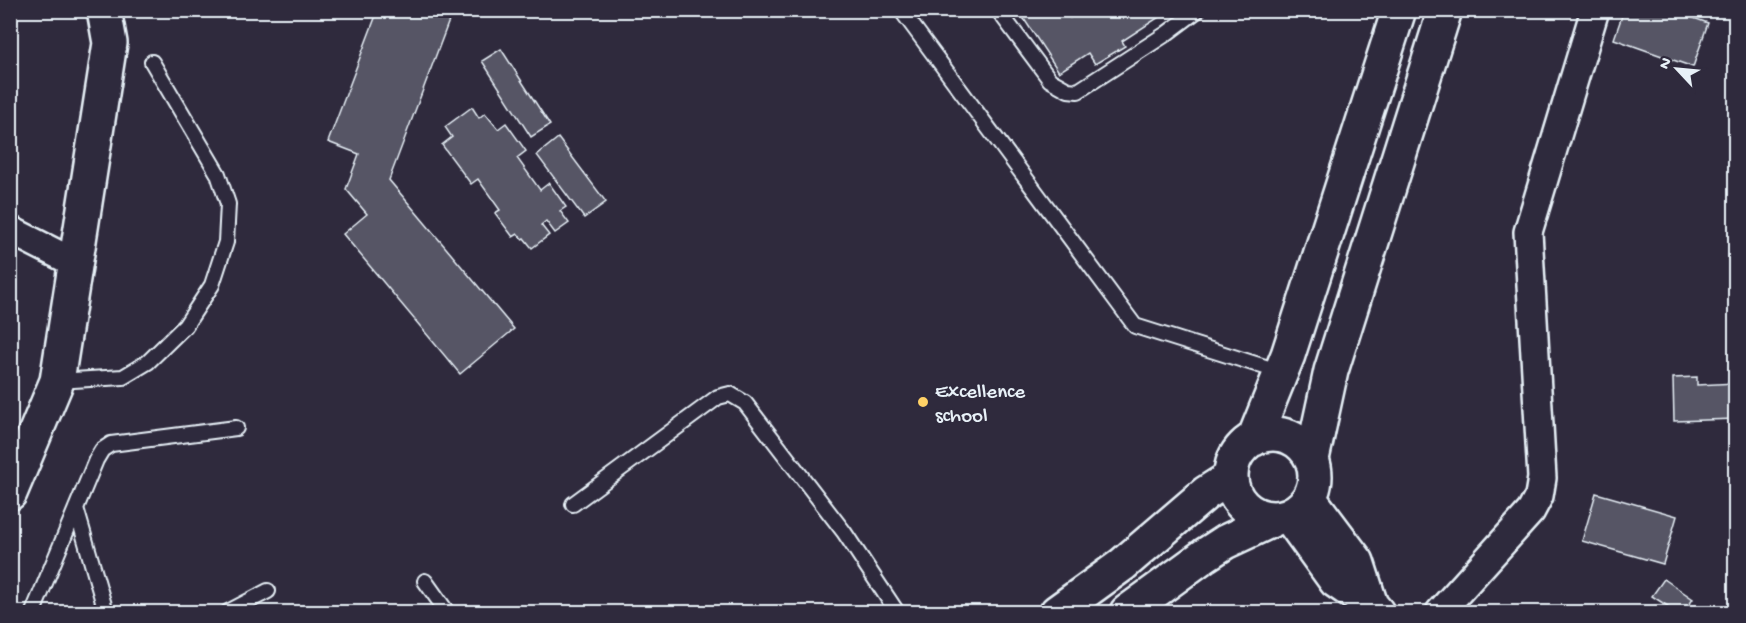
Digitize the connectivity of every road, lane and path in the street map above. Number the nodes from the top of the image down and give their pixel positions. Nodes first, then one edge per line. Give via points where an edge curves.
1 (104, 10) edge
2 (900, 10) edge
3 (998, 10) edge
4 (1198, 10) edge
5 (1399, 10) edge
6 (1445, 10) edge
7 (1595, 10) edge
8 (152, 62) dead end
9 (10, 230) edge
10 (75, 263) junction
11 (1281, 372) junction
12 (57, 381) junction
13 (236, 428) dead end
14 (1254, 439) junction
15 (1312, 459) junction
16 (1231, 477) junction
17 (10, 493) edge
18 (573, 504) dead end
19 (76, 508) junction
20 (1290, 511) junction
21 (425, 581) dead end
22 (268, 591) dead end
23 (1374, 609) edge
24 (33, 612) edge
25 (105, 612) edge
26 (228, 612) edge
27 (447, 612) edge
28 (897, 612) edge
29 (1057, 612) edge
30 (1127, 612) edge
31 (1440, 612) edge

1 - 10 main road via 110,43
2 - 11 lane via 1135,326
3 - 4 lane via 1050,80 1078,91
5 - 11 main road
6 - 15 main road via 1330,371
7 - 31 street via 1528,232 1542,478 1539,496 1531,511
8 - 12 lane via 218,174 228,204 226,242 212,285 191,318 148,362 123,377
9 - 10 street
10 - 12 main road
11 - 14 main road
12 - 17 main road
13 - 19 lane via 111,444 96,460
14 - 15 main road via 1267,435 1293,439
14 - 16 main road via 1237,454
15 - 20 main road via 1314,486
16 - 20 main road via 1232,490 1248,511 1260,517
16 - 29 main road
18 - 28 lane via 718,397 730,394 745,403 766,430 844,532
19 - 24 lane
19 - 25 lane
20 - 23 main road via 1357,562
20 - 30 main road via 1204,555
21 - 27 lane
22 - 26 lane

